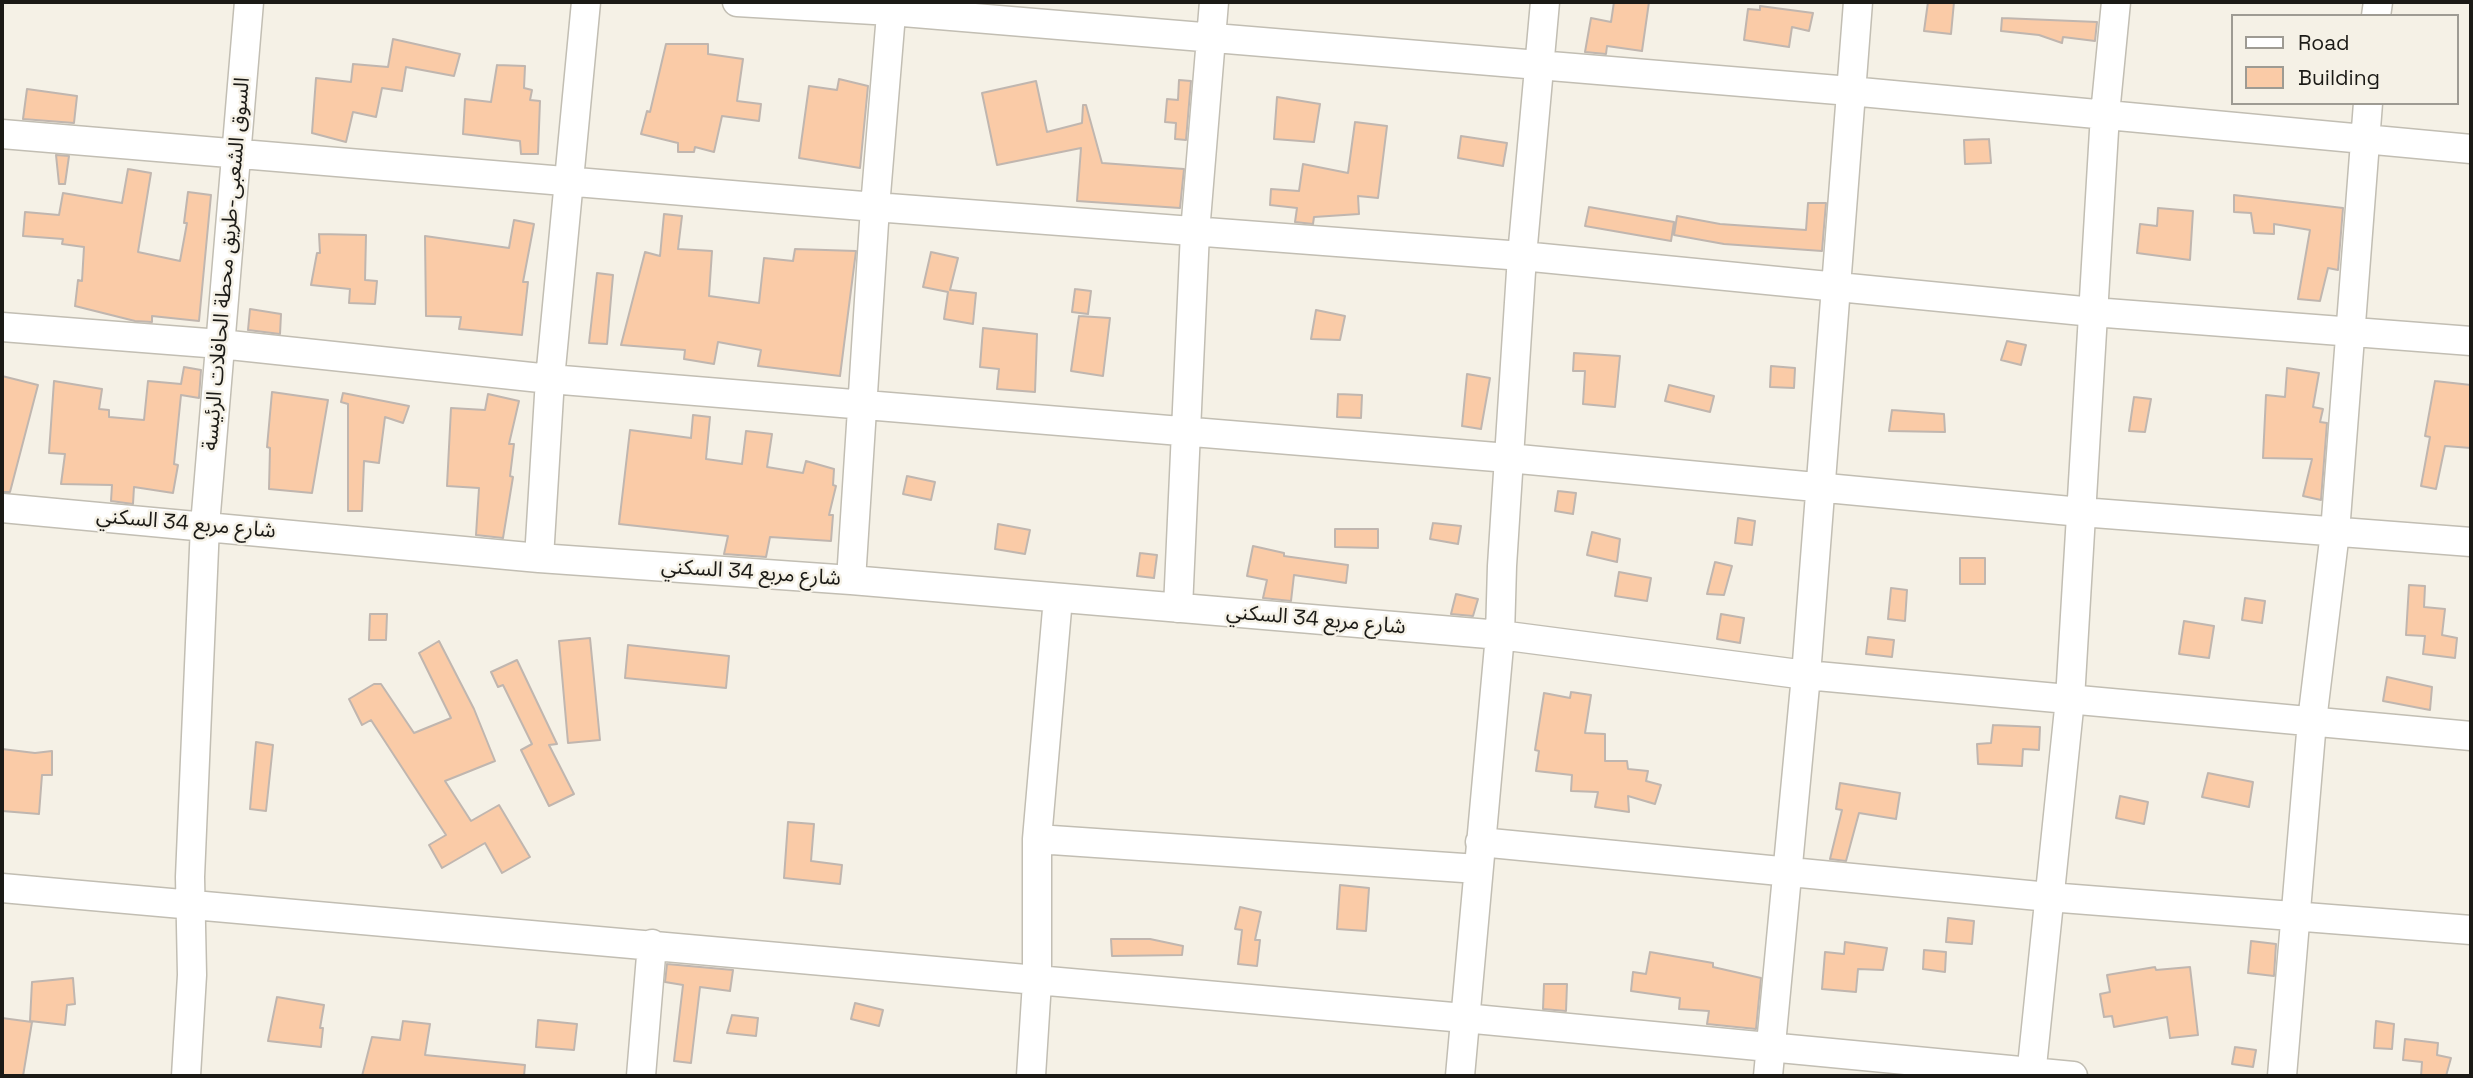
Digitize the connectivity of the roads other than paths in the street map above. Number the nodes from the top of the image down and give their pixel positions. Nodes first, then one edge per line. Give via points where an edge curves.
1 (249, 2) edge
2 (586, 2) edge
3 (737, 2) edge
4 (1214, 2) edge
5 (1545, 2) edge
6 (1858, 2) edge
7 (2116, 2) edge
8 (891, 6) edge
9 (1211, 37) junction
10 (1539, 66) junction
11 (1850, 91) junction
12 (2368, 105) edge
13 (2105, 114) junction
14 (2, 134) edge
15 (2364, 138) junction
16 (2471, 149) edge
17 (237, 152) junction
18 (569, 182) junction
19 (875, 207) junction
20 (1195, 232) junction
21 (1522, 256) junction
22 (1835, 288) junction
23 (2093, 312) junction
24 (2, 327) edge
25 (2352, 333) junction
26 (2471, 341) edge
27 (220, 344) junction
28 (550, 379) junction
29 (861, 403) junction
30 (1185, 430) junction
31 (1508, 458) junction
32 (1818, 488) junction
33 (2, 508) edge
34 (2081, 512) junction
35 (205, 525) junction
36 (2335, 532) junction
37 (2471, 542) edge
38 (539, 558) junction
39 (851, 580) junction
40 (1058, 598) junction
41 (1178, 608) junction
42 (1500, 635) junction
43 (1806, 675) junction
44 (2070, 699) junction
45 (2312, 721) junction
46 (2471, 736) edge
47 (1037, 839) junction
48 (1479, 856) junction
49 (1786, 872) junction
50 (2, 888) edge
51 (2049, 897) junction
52 (190, 904) junction
53 (2294, 916) junction
54 (2471, 930) edge
55 (652, 944) junction
56 (1037, 982) junction
57 (1464, 1018) junction
58 (1769, 1063) edge
59 (2031, 1074) edge
60 (186, 1076) edge
61 (641, 1076) edge
62 (1031, 1076) edge
63 (1460, 1076) edge
64 (2073, 1076) edge
65 (2282, 1076) edge

1 - 17 street, السوق الشعبى-طريق محطة الحافلات الرئيسة
2 - 18 street
3 - 8 street
4 - 9 street
5 - 10 street
6 - 11 street
7 - 13 street
8 - 9 street
8 - 19 street
9 - 10 street
9 - 20 street
10 - 11 street
10 - 21 street
11 - 13 street
11 - 22 street
12 - 15 street
13 - 15 street
13 - 23 street
14 - 17 street
15 - 16 street
15 - 25 street
17 - 18 street
17 - 27 street, السوق الشعبى-طريق محطة الحافلات الرئيسة
18 - 19 street
18 - 28 street
19 - 20 street
19 - 29 street
20 - 21 street
20 - 30 street
21 - 22 street
21 - 31 street
22 - 23 street
22 - 32 street
23 - 25 street
23 - 34 street
24 - 27 street
25 - 26 street
25 - 36 street
27 - 28 street
27 - 35 street, السوق الشعبى-طريق محطة الحافلات الرئيسة
28 - 29 street
28 - 38 street
29 - 30 street
29 - 39 street
30 - 31 street
30 - 41 street
31 - 32 street
31 - 42 street
32 - 34 street
32 - 43 street
33 - 35 street, شارع مربع 34 السكني
34 - 36 street
34 - 44 street
35 - 38 street, شارع مربع 34 السكني
35 - 52 street, السوق الشعبى-طريق محطة الحافلات الرئيسة
36 - 37 street
36 - 45 street
38 - 39 street, شارع مربع 34 السكني
39 - 40 street, شارع مربع 34 السكني
40 - 41 street, شارع مربع 34 السكني
40 - 47 street
41 - 42 street, شارع مربع 34 السكني
42 - 43 street, شارع مربع 34 السكني
42 - 48 street
43 - 44 street, شارع مربع 34 السكني
43 - 49 street
44 - 45 street, شارع مربع 34 السكني
44 - 51 street
45 - 46 street, شارع مربع 34 السكني
45 - 53 street
47 - 48 street
47 - 56 street
48 - 49 street
48 - 57 street
49 - 51 street
49 - 58 street
50 - 52 street
51 - 53 street
51 - 59 street
52 - 55 street
52 - 60 street, السوق الشعبى-طريق محطة الحافلات الرئيسة via 191,1014
53 - 54 street
53 - 65 street
55 - 56 street
55 - 61 street
56 - 57 street
56 - 62 street
57 - 58 street
57 - 63 street
58 - 59 street
59 - 64 street

